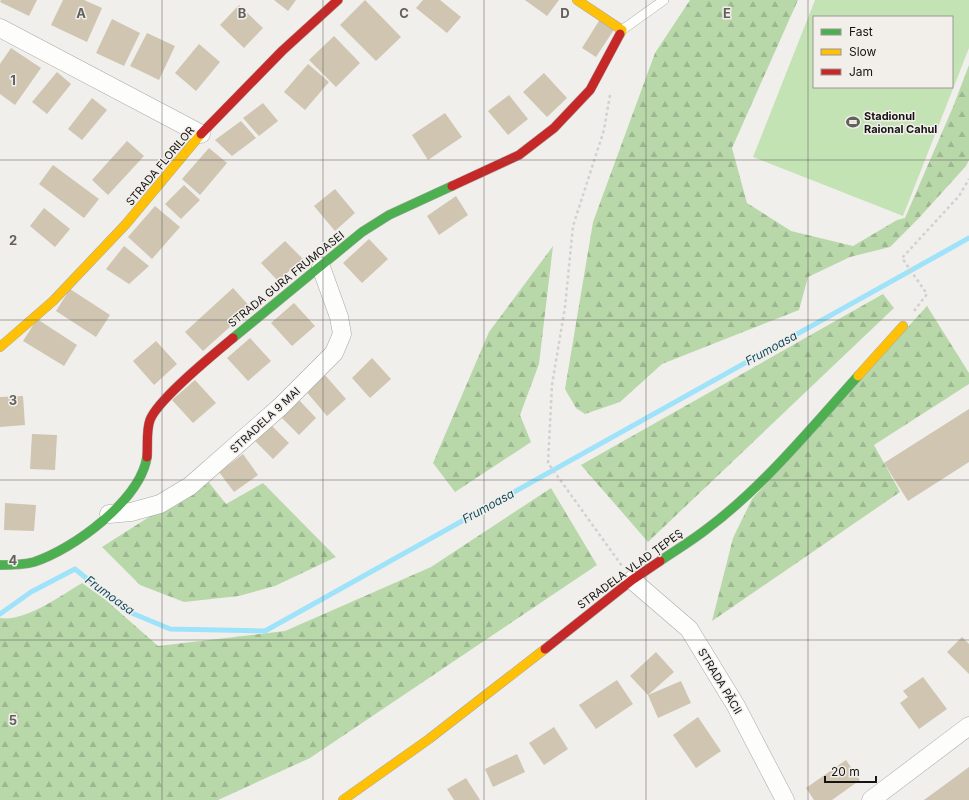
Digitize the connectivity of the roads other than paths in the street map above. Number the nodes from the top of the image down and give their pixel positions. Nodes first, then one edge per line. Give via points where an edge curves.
1 (338, 0) edge
2 (577, 0) edge
3 (664, 0) edge
4 (0, 28) edge
5 (622, 30) junction
6 (201, 134) junction
7 (322, 266) junction
8 (903, 326) road end
9 (0, 347) edge
10 (108, 514) junction
11 (0, 565) edge
12 (632, 580) junction
13 (969, 726) edge
14 (343, 800) edge
15 (785, 800) edge
16 (871, 800) edge

1 - 6 street, STRADA FLORILOR via 282,51
2 - 5 street
3 - 5 lane
4 - 6 street
5 - 7 street, STRADA GURA FRUMOASEI via 590,90 554,128 519,154 389,215 362,232
6 - 9 street, STRADA FLORILOR via 121,230 53,301
7 - 10 street, STRADA GURA FRUMOASEI via 209,358 157,408 148,420 146,464 132,492
7 - 10 street, STRADELA 9 MAI via 342,334 334,353 274,412 190,486 160,504 131,512
8 - 12 street, STRADELA VLAD ȚEPEŞ via 798,443 749,493 709,528
10 - 11 street, STRADA GURA FRUMOASEI via 83,535 35,562
12 - 14 street, STRADELA VLAD ȚEPEŞ via 429,739
12 - 15 street, STRADA PĂCII via 689,629 736,706
13 - 16 street

